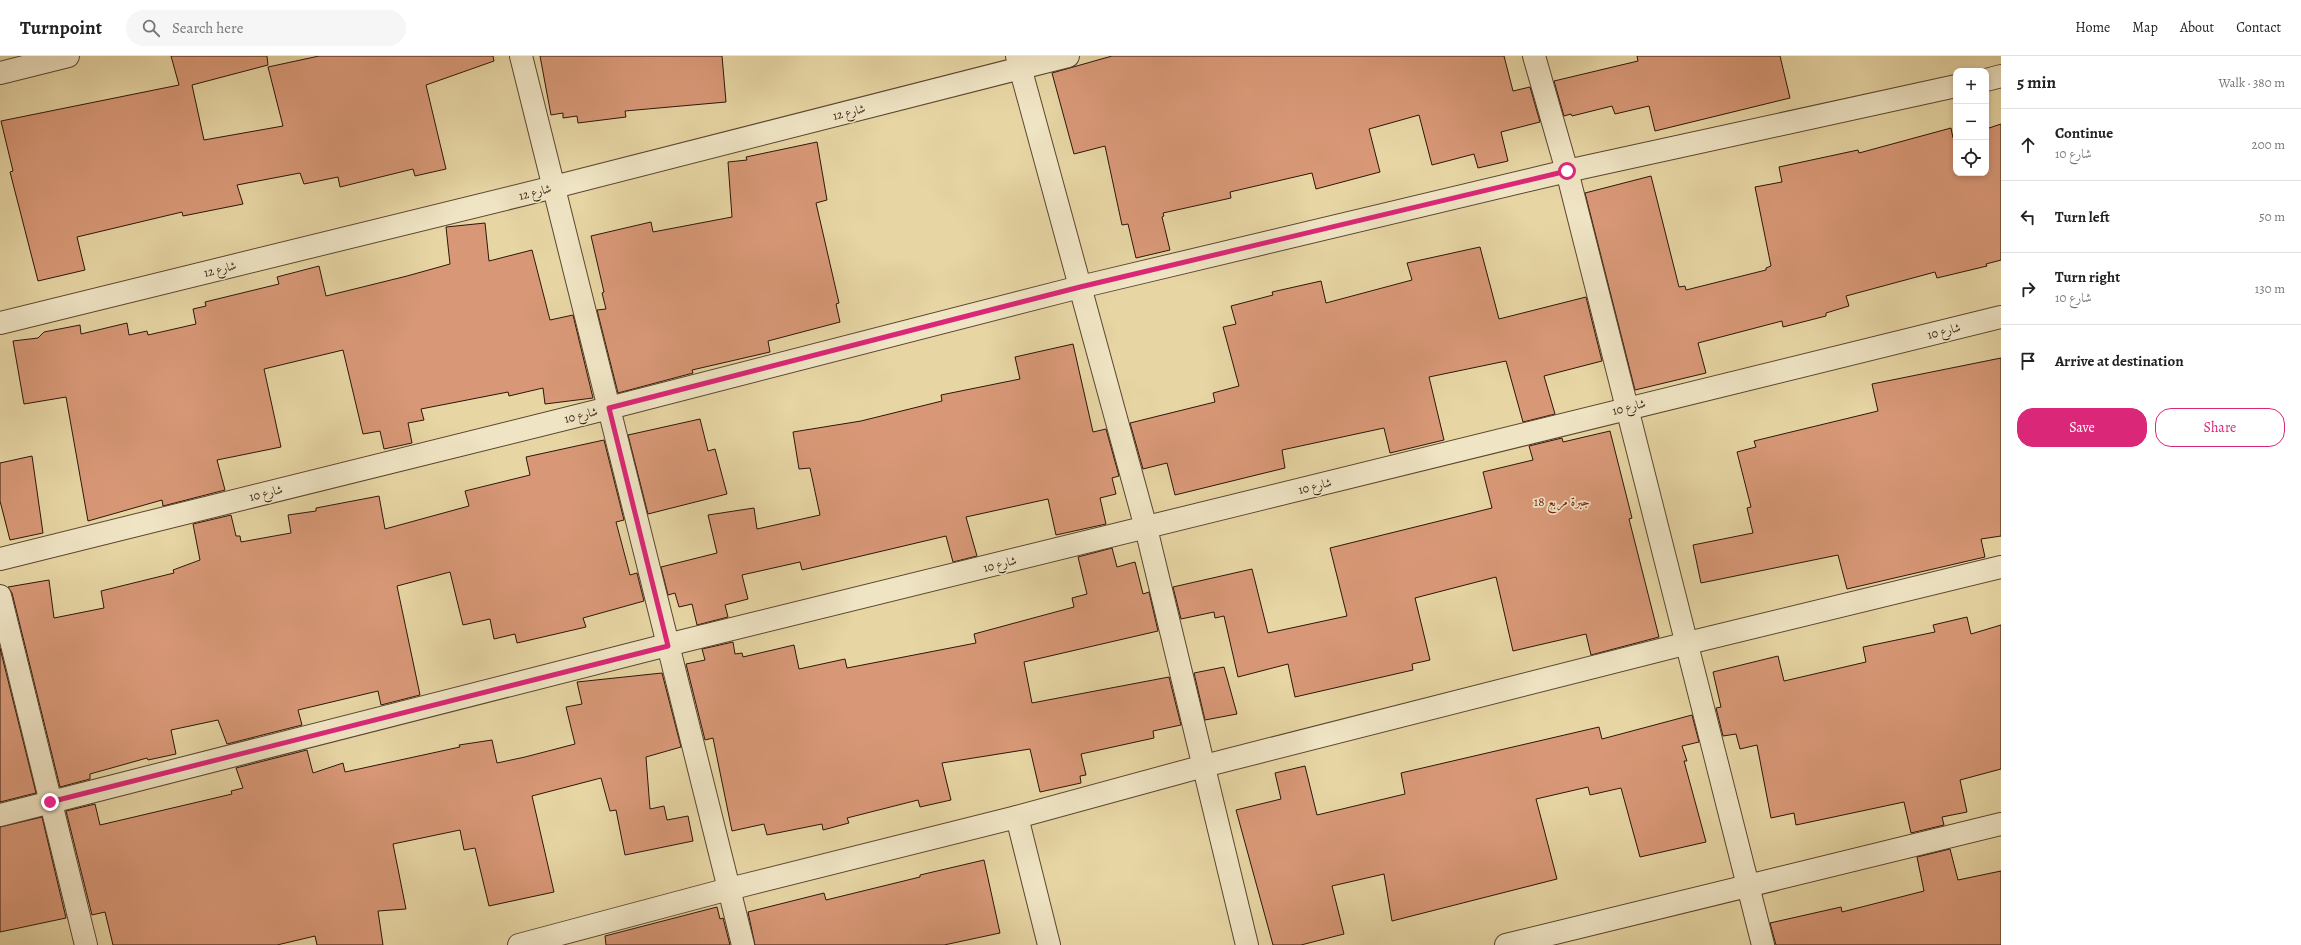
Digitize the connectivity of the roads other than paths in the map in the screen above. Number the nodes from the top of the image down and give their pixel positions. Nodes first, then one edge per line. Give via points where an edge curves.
1 (68, 56) edge
2 (521, 56) edge
3 (1068, 56) edge
4 (1534, 56) edge
5 (1019, 62) edge
6 (0, 73) edge
7 (2001, 76) edge
8 (1989, 79) edge
9 (1953, 87) edge
10 (1567, 171) junction
11 (554, 187) junction
12 (1080, 287) junction
13 (2001, 317) edge
14 (0, 322) edge
15 (609, 408) junction
16 (1627, 408) junction
17 (1146, 528) junction
18 (0, 559) edge
19 (2001, 567) edge
20 (0, 596) edge
21 (1688, 643) junction
22 (668, 646) junction
23 (1204, 766) junction
24 (50, 802) junction
25 (0, 815) edge
26 (1017, 817) junction
27 (2001, 824) edge
28 (1749, 884) junction
29 (729, 889) junction
30 (86, 945) edge
31 (518, 945) edge
32 (743, 945) edge
33 (1049, 945) edge
34 (1247, 945) edge
35 (1506, 945) edge
36 (1763, 945) edge

1 - 6 street
2 - 11 street
3 - 5 street, شارع 12
4 - 10 street
5 - 11 street, شارع 12
5 - 12 street
7 - 8 street
9 - 10 street, شارع 10
10 - 12 street, شارع 10
10 - 16 street
11 - 14 street, شارع 12
11 - 15 street
12 - 15 street, شارع 10
12 - 17 street
13 - 16 street, شارع 10
15 - 18 street, شارع 10
15 - 22 street
16 - 17 street, شارع 10
16 - 21 street
17 - 22 street, شارع 10
17 - 23 street
19 - 21 street
20 - 24 street
21 - 23 street
21 - 28 street
22 - 24 street, شارع 10
22 - 29 street
23 - 26 street
23 - 34 street
24 - 25 street, شارع 10
24 - 30 street
26 - 29 street
26 - 33 street
27 - 28 street
28 - 35 street
28 - 36 street
29 - 31 street
29 - 32 street

